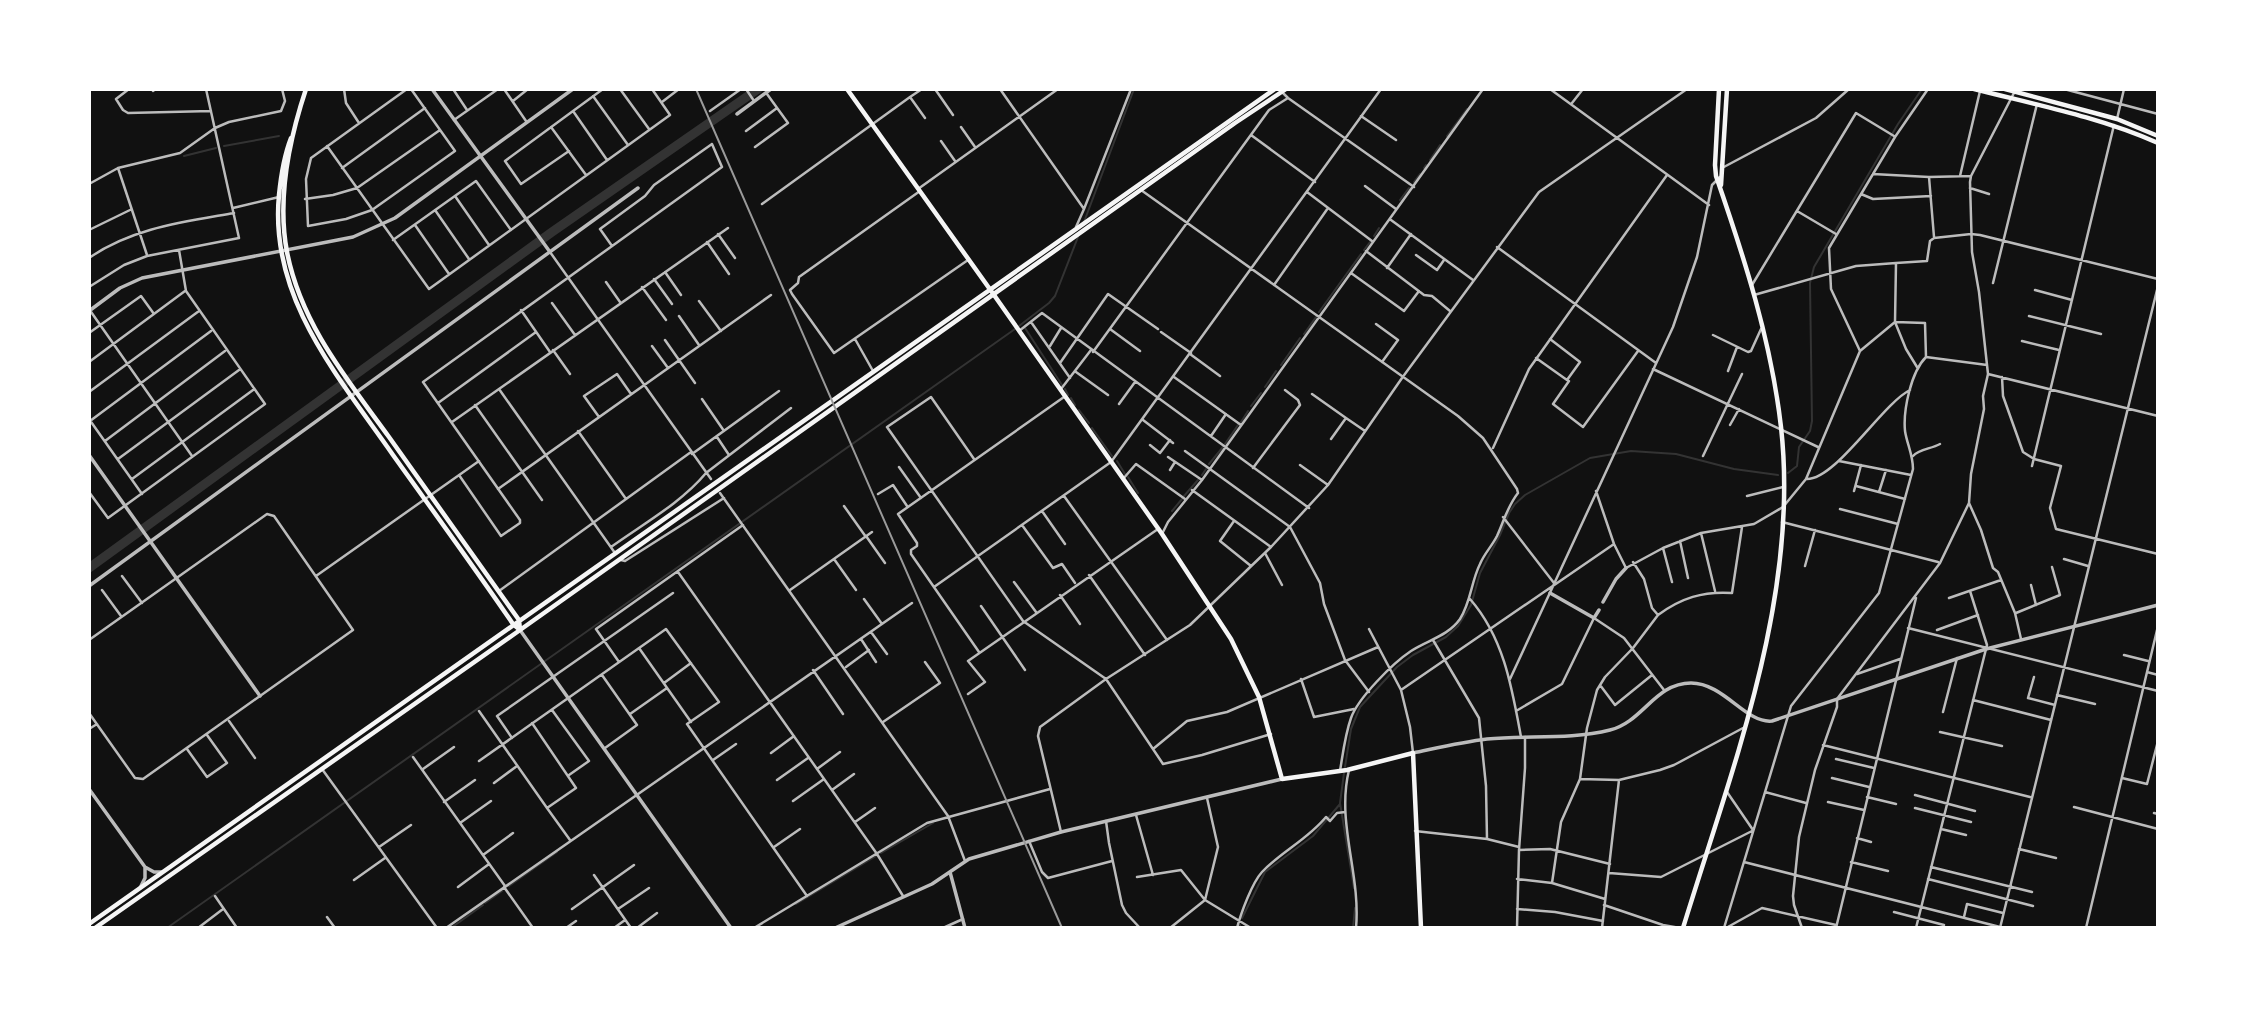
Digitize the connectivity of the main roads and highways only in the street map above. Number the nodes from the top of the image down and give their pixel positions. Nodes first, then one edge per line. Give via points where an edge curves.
1 (306, 89) edge
2 (847, 89) edge
3 (1719, 89) edge
4 (1727, 89) edge
5 (2005, 89) edge
6 (1281, 90) edge
7 (1977, 90) edge
8 (2015, 90) edge
9 (295, 127) junction
10 (2158, 136) edge
11 (2158, 143) edge
12 (1719, 178) junction
13 (1079, 229) junction
14 (283, 250) junction
15 (989, 289) junction
16 (994, 295) junction
17 (839, 399) junction
18 (428, 497) junction
19 (617, 555) junction
20 (519, 620) junction
21 (513, 624) junction
22 (520, 630) junction
23 (89, 924) edge
24 (96, 928) edge
25 (1421, 928) edge
26 (1682, 928) edge

1 - 9 main road
2 - 15 main road
3 - 12 main road via 1715,165
4 - 12 main road
5 - 8 main road
6 - 13 main road
6 - 13 main road
7 - 11 main road via 2114,125
8 - 10 main road via 2117,118
9 - 14 main road via 285,187
9 - 14 main road via 281,173
12 - 26 main road via 1763,326 1781,428 1783,507 1768,639
13 - 15 main road
13 - 16 main road via 1075,237
14 - 18 main road via 294,302 314,342
15 - 16 main road
15 - 17 main road
16 - 17 main road
16 - 25 main road via 1231,639 1259,697 1282,779 1413,753
17 - 19 main road
18 - 20 main road
18 - 21 main road
19 - 20 main road
19 - 22 main road
20 - 21 main road
20 - 22 main road
21 - 22 main road
21 - 23 main road
22 - 24 main road

